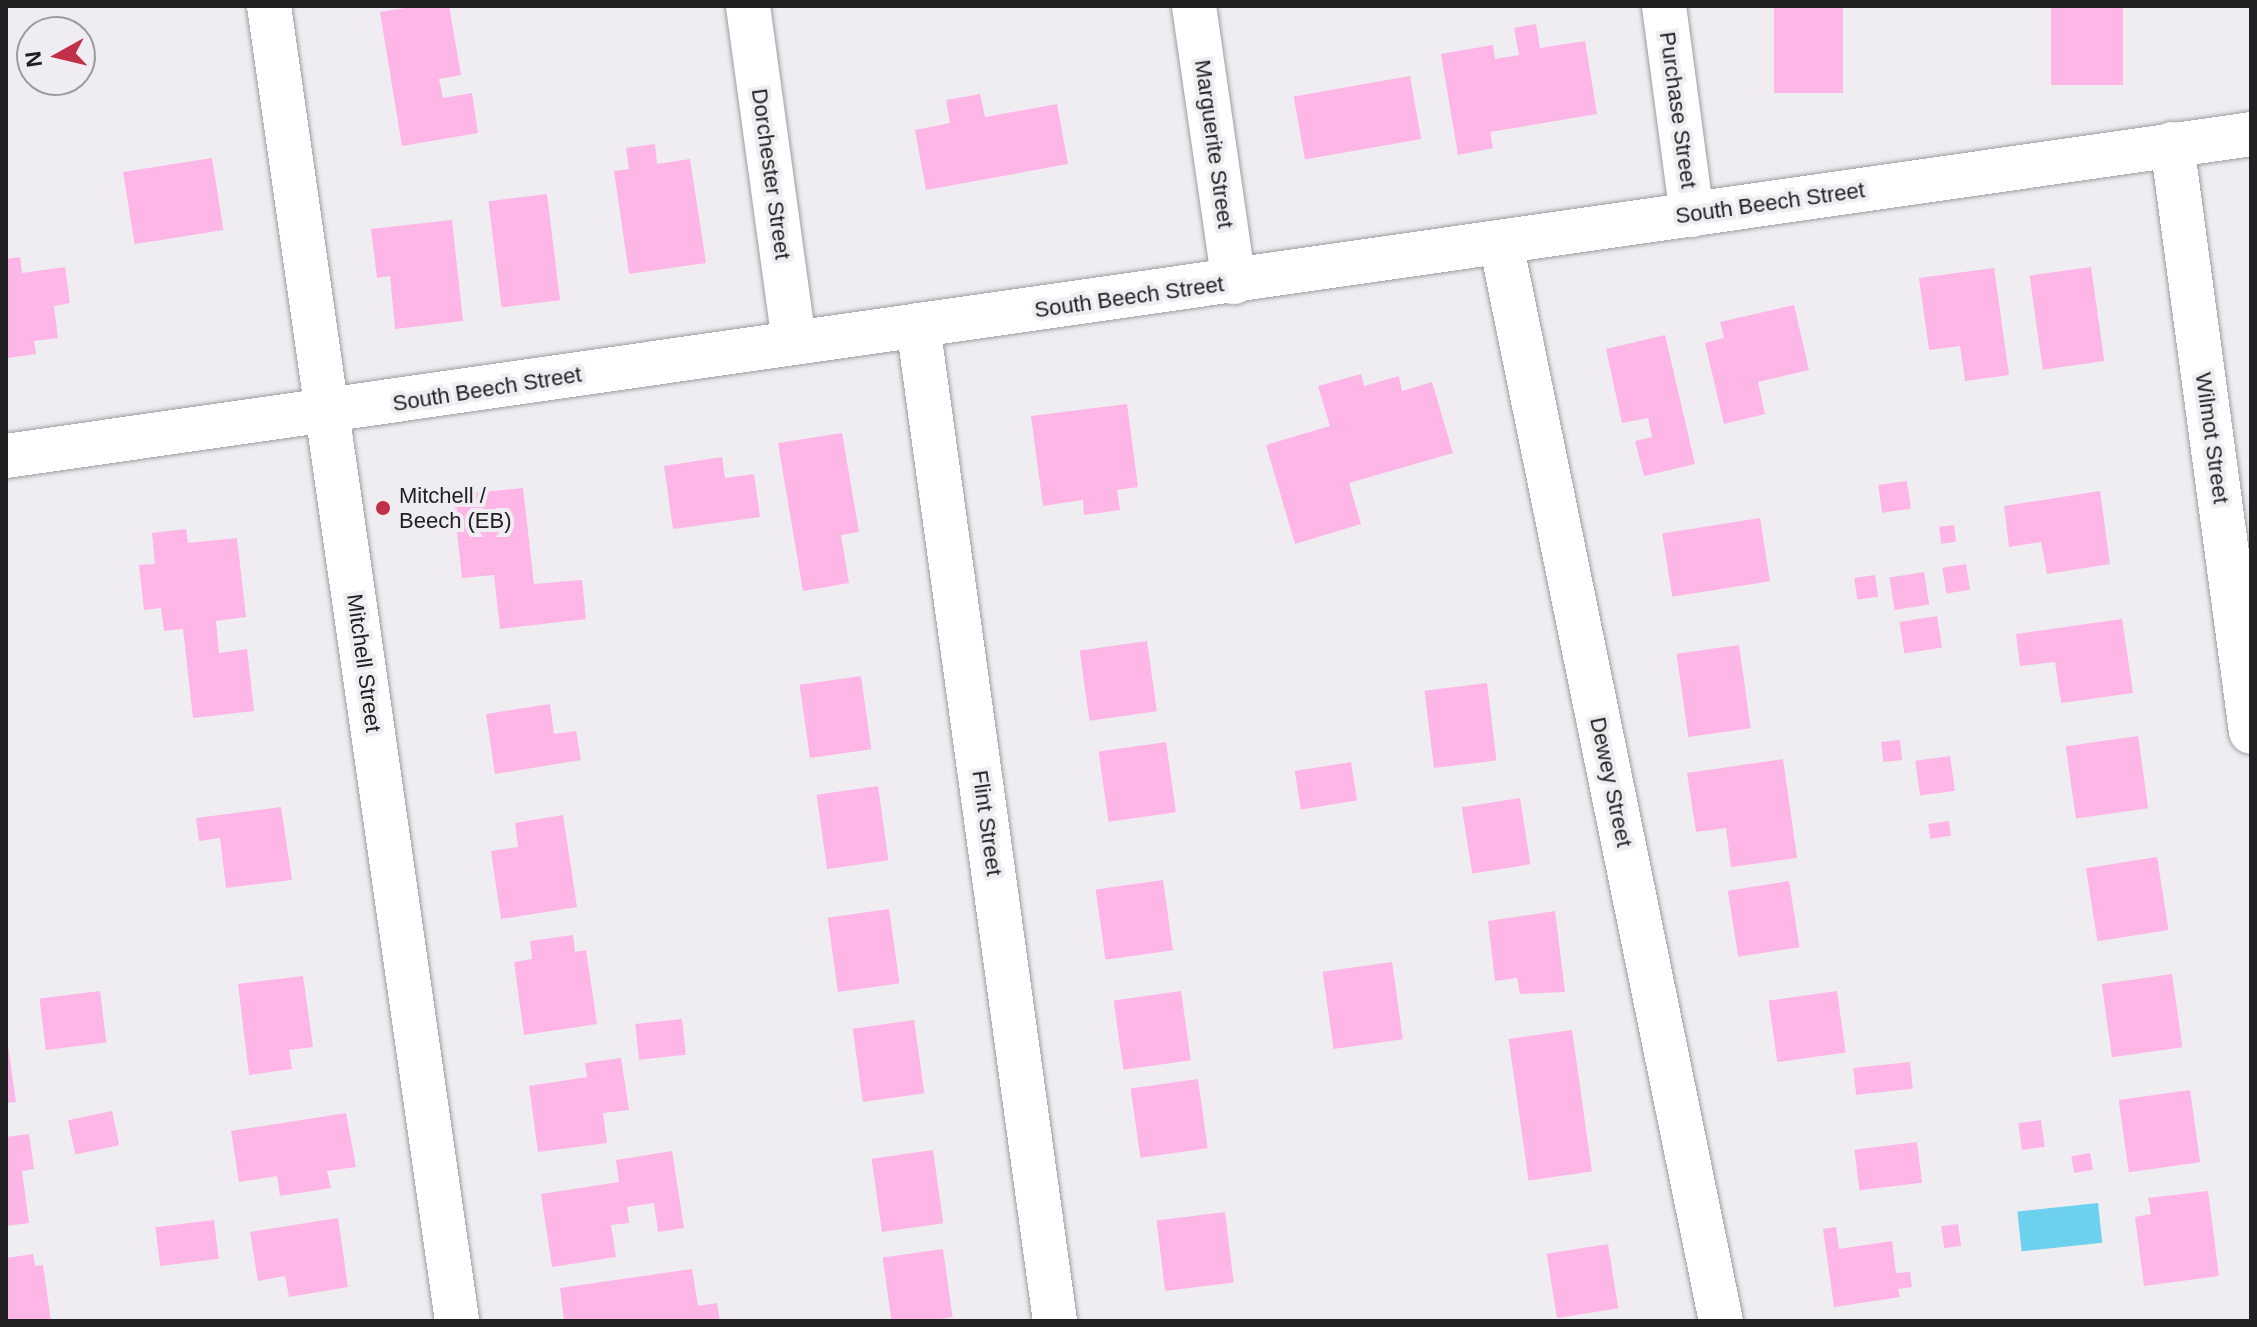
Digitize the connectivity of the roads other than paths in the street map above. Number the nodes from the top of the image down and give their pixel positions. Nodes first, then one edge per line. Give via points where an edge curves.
1 (269, 6) edge
2 (748, 6) edge
3 (1194, 6) edge
4 (1664, 6) edge
5 (2251, 134) edge
6 (2172, 144) junction
7 (1692, 215) junction
8 (1501, 243) junction
9 (1234, 282) junction
10 (918, 325) junction
11 (794, 341) junction
12 (327, 413) junction
13 (6, 456) edge
14 (2251, 732) edge
15 (457, 1321) edge
16 (1055, 1321) edge
17 (1721, 1321) edge

1 - 12 street, Mitchell Street
2 - 11 street, Dorchester Street
3 - 9 street, Marguerite Street
4 - 7 street, Purchase Street
5 - 6 street, South Beech Street
6 - 7 street, South Beech Street
6 - 14 street, Wilmot Street
7 - 8 street, South Beech Street
8 - 9 street, South Beech Street
8 - 17 street, Dewey Street
9 - 10 street, South Beech Street
10 - 11 street, South Beech Street
10 - 16 street, Flint Street
11 - 12 street, South Beech Street
12 - 13 street, South Beech Street
12 - 15 street, Mitchell Street

